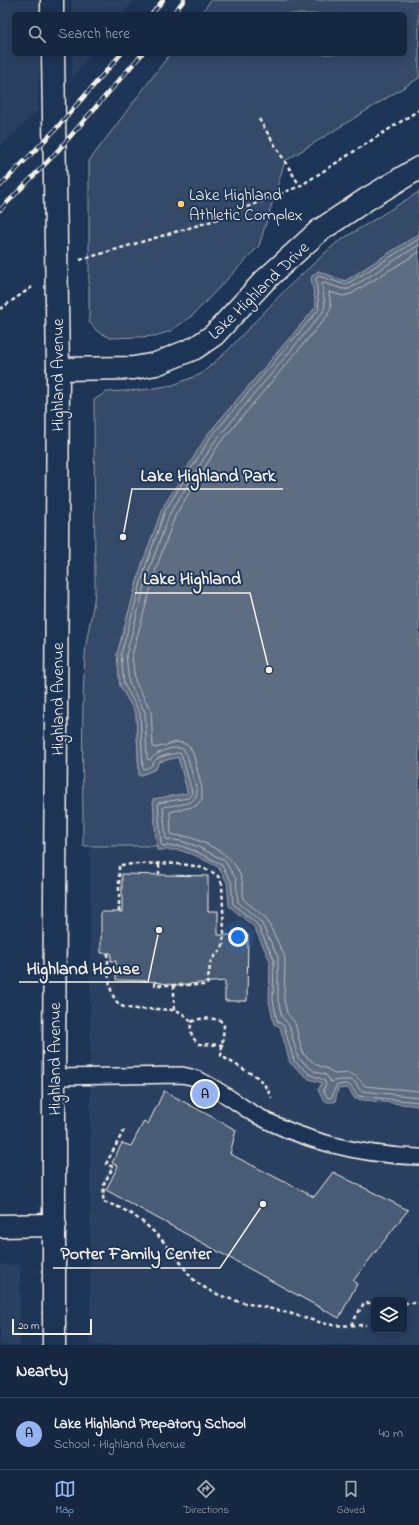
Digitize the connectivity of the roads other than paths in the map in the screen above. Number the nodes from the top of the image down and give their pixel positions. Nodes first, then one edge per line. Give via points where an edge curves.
1 (52, 0) edge
2 (52, 12) edge
3 (53, 56) edge
4 (419, 168) edge
5 (58, 369) junction
6 (54, 1077) junction
7 (419, 1156) edge
8 (55, 1225) junction
9 (0, 1226) edge
10 (54, 1345) edge

1 - 2 street
3 - 5 street, Highland Avenue
4 - 5 street, Lake Highland Drive via 319,232 264,281 214,335 195,348 173,358 134,368
5 - 6 street, Highland Avenue
6 - 7 lane via 182,1075 197,1079 255,1114 320,1142 350,1150
6 - 8 street, Highland Avenue
8 - 9 street
8 - 10 street, Highland Avenue

